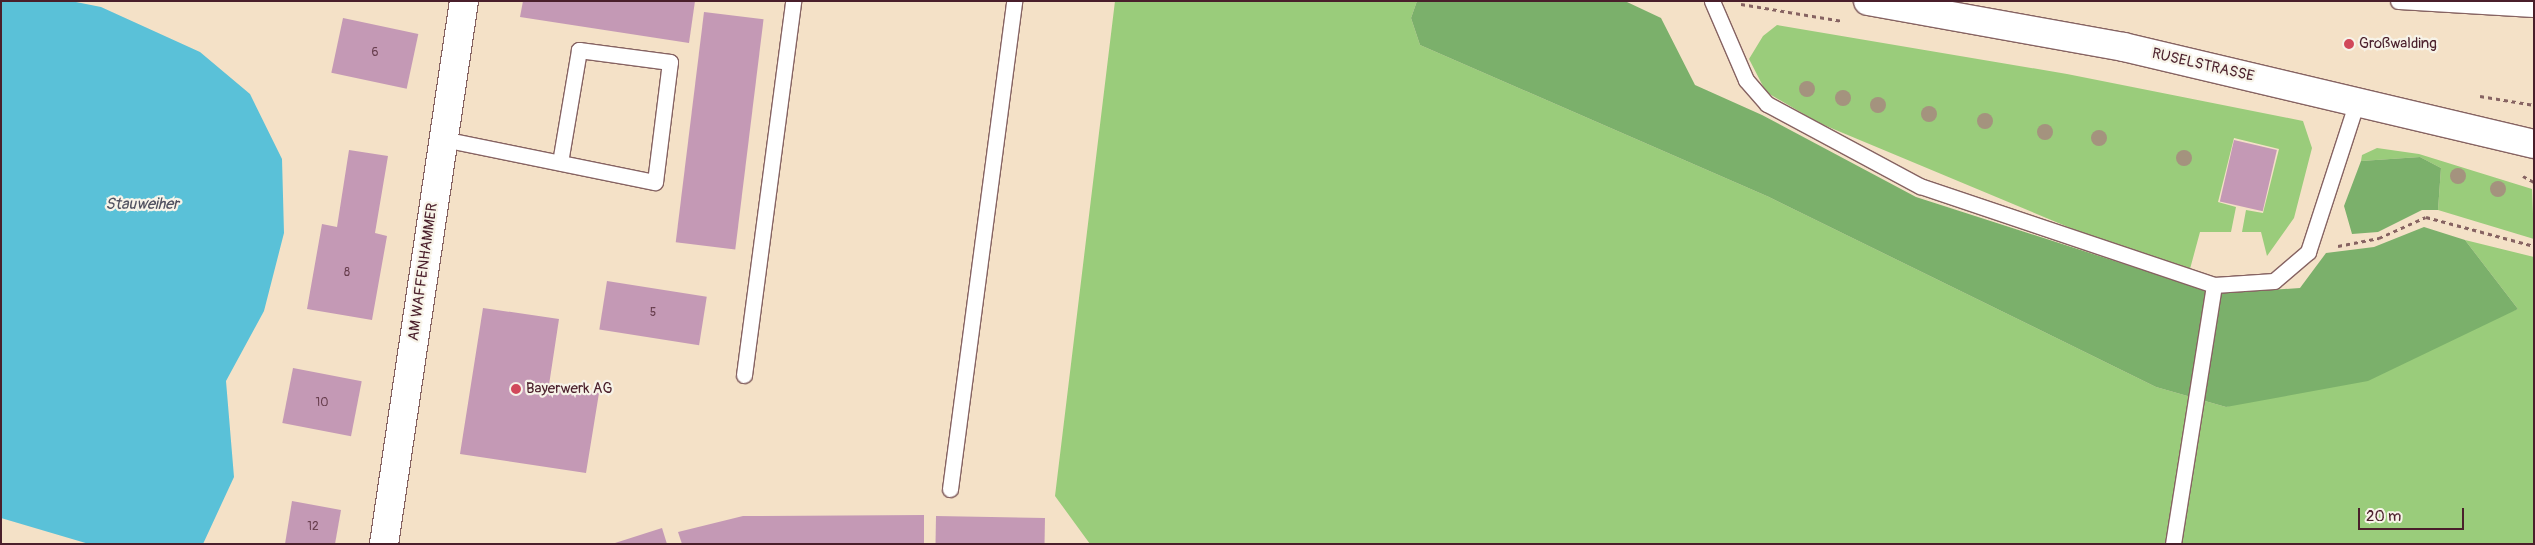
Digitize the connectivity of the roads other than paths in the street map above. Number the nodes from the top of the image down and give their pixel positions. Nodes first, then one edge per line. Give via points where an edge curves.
1 (464, 1) edge
2 (793, 1) edge
3 (1014, 1) edge
4 (1712, 1) edge
5 (1868, 1) edge
6 (2398, 1) edge
7 (2404, 1) edge
8 (2534, 9) edge
9 (2357, 101) junction
10 (443, 139) junction
11 (2534, 144) edge
12 (560, 162) junction
13 (2214, 285) junction
14 (744, 375) dead end
15 (950, 489) dead end
16 (384, 544) edge
17 (2173, 544) edge

1 - 10 main road, AM WAFFENHAMMER
2 - 14 lane
3 - 15 lane
4 - 13 lane via 1746,80 1767,104 1920,186
5 - 9 main road, RUSELSTRASSE via 2124,47
6 - 7 lane
7 - 8 lane
9 - 11 main road, RUSELSTRASSE
9 - 13 lane via 2308,252 2274,282
10 - 12 lane
10 - 16 main road, AM WAFFENHAMMER
12 - 12 lane via 655,182 670,62 579,50
13 - 17 lane

